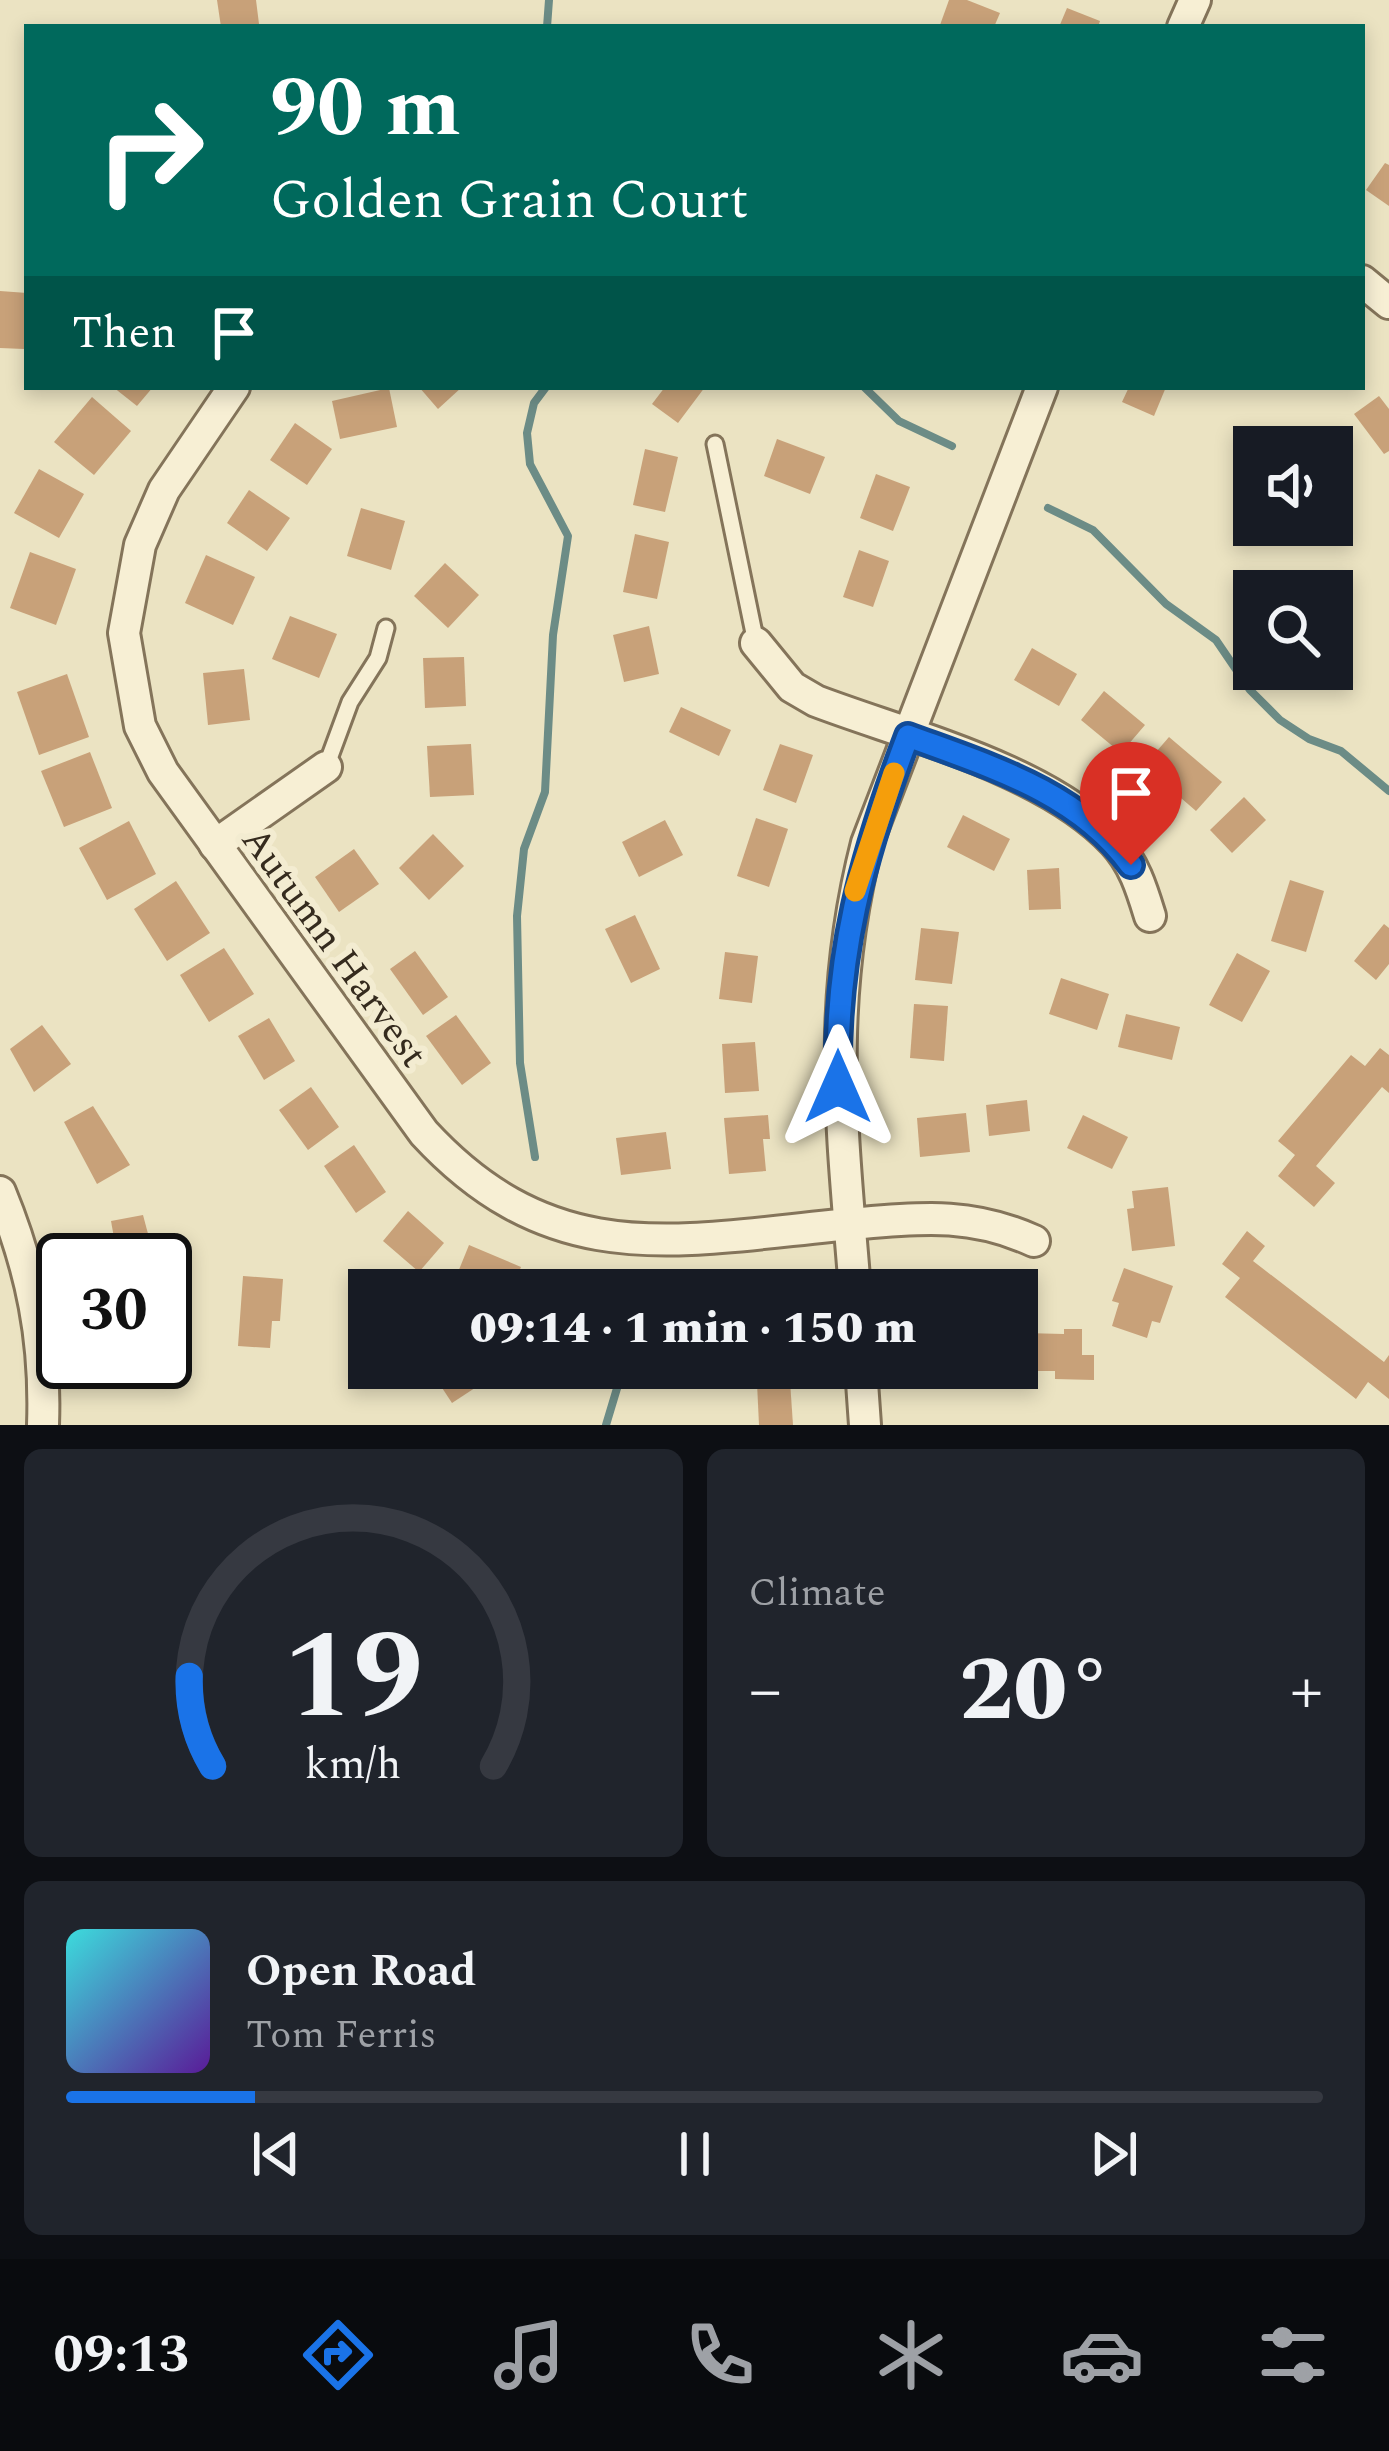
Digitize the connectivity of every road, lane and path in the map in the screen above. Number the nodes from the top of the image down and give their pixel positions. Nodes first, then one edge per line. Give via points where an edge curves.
1 (1365, 283) edge
2 (1389, 303) edge
3 (232, 390) edge
4 (1041, 390) edge
5 (716, 444) dead end
6 (386, 628) dead end
7 (756, 643) joint
8 (908, 736) junction
9 (326, 767) joint
10 (215, 845) junction
11 (1150, 916) dead end
12 (0, 1192) edge
13 (850, 1224) junction
14 (1034, 1240) dead end
15 (853, 1269) edge
16 (862, 1389) edge
17 (43, 1425) edge
18 (865, 1425) edge

1 - 2 street
3 - 10 street, Autumn Harvest via 164,490 140,545 124,633 140,726
4 - 8 street
5 - 7 lane
6 - 9 lane
7 - 8 street via 792,687
8 - 11 street via 1010,774 1076,811 1131,865
8 - 13 street via 867,843 840,982 840,1128
9 - 10 street
10 - 13 street, Autumn Harvest via 424,1133 495,1197 534,1219 626,1238
12 - 17 street via 40,1312
13 - 14 street, Autumn Harvest via 948,1215
13 - 15 street
16 - 18 street

